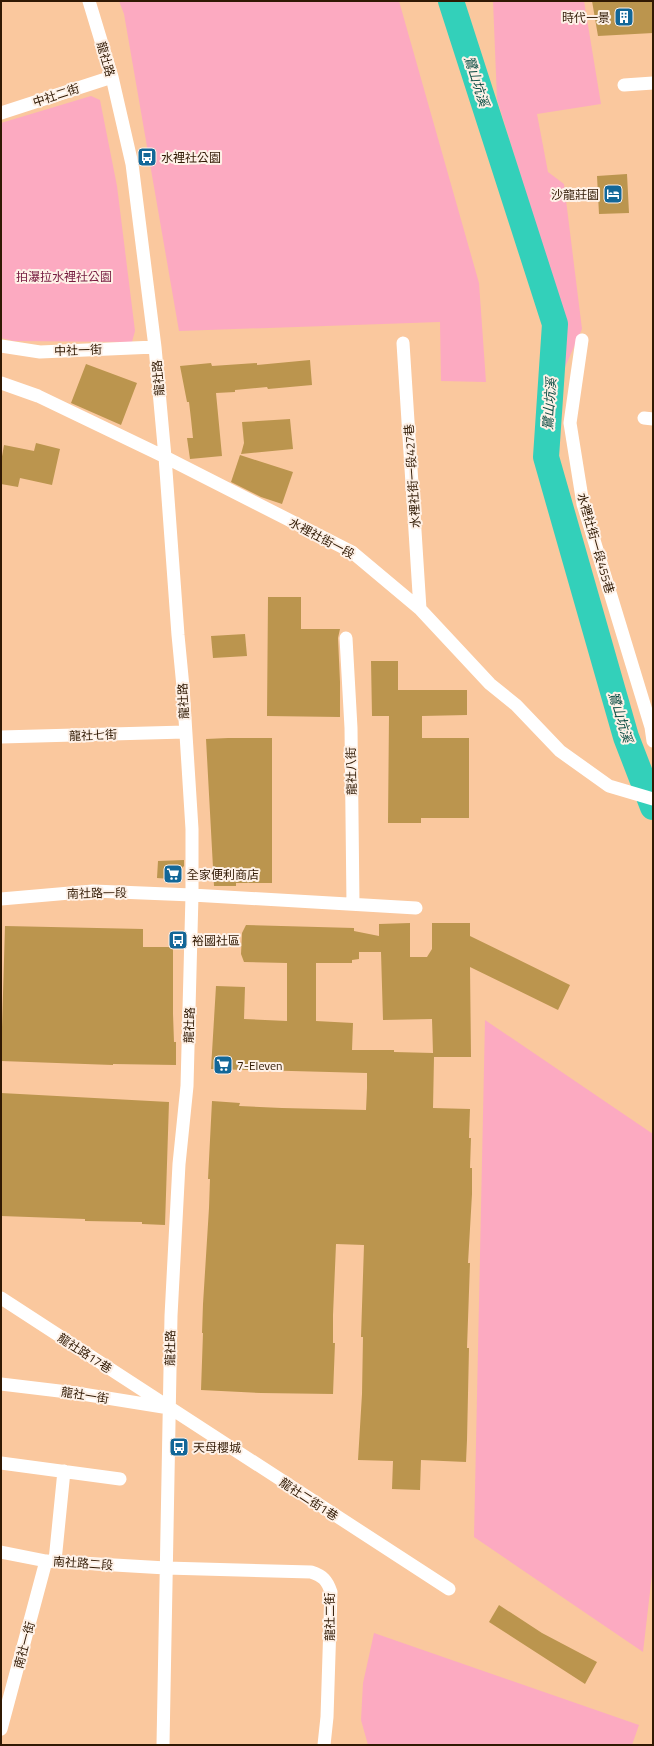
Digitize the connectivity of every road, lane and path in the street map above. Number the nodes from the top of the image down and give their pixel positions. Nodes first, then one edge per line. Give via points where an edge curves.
1 (89, 1) edge
2 (112, 77) junction
3 (653, 83) edge
4 (624, 85) dead end
5 (1, 113) edge
6 (582, 340) dead end
7 (403, 343) dead end
8 (1, 346) edge
9 (155, 347) junction
10 (1, 384) edge
11 (165, 457) junction
12 (420, 609) junction
13 (346, 638) dead end
14 (185, 732) junction
15 (1, 737) edge
16 (653, 741) edge
17 (653, 799) edge
18 (192, 895) junction
19 (1, 899) edge
20 (353, 904) junction
21 (416, 908) dead end
22 (1, 1298) edge
23 (1, 1384) edge
24 (169, 1408) junction
25 (1, 1463) edge
26 (64, 1472) junction
27 (120, 1479) dead end
28 (1, 1552) edge
29 (50, 1561) junction
30 (166, 1568) junction
31 (449, 1589) dead end
32 (1, 1729) edge
33 (163, 1745) edge
34 (324, 1745) edge

1 - 2 street, 龍社路
2 - 5 street, 中社二街
2 - 9 street, 龍社路 via 132,164
3 - 4 street
6 - 16 street, 水裡社街一段455巷 via 570,424 583,504 651,727
7 - 12 street, 水裡社街一段427巷
8 - 9 street, 中社一街 via 40,352
9 - 11 street, 龍社路
10 - 11 street, 水裡社街一段 via 38,396
11 - 12 street, 水裡社街一段 via 352,552
11 - 14 street, 龍社路
12 - 17 street, 水裡社街一段 via 490,684 516,705 560,752 609,786
13 - 20 street, 龍社八街
14 - 15 street, 龍社七街
14 - 18 street, 龍社路 via 192,829
18 - 19 street, 南社路一段 via 93,891
18 - 20 street
18 - 24 street, 龍社路 via 187,1086 179,1164
20 - 21 street
22 - 24 street, 龍社路17巷
23 - 24 street, 龍社一街
24 - 30 street
24 - 31 street, 龍社二街1巷
25 - 26 street
26 - 27 street
26 - 29 street, 南社一街
28 - 29 street, 南社路二段
29 - 30 street, 南社路二段
29 - 32 street, 南社一街
30 - 33 street
30 - 34 street, 龍社二街 via 311,1572 327,1581 331,1592

